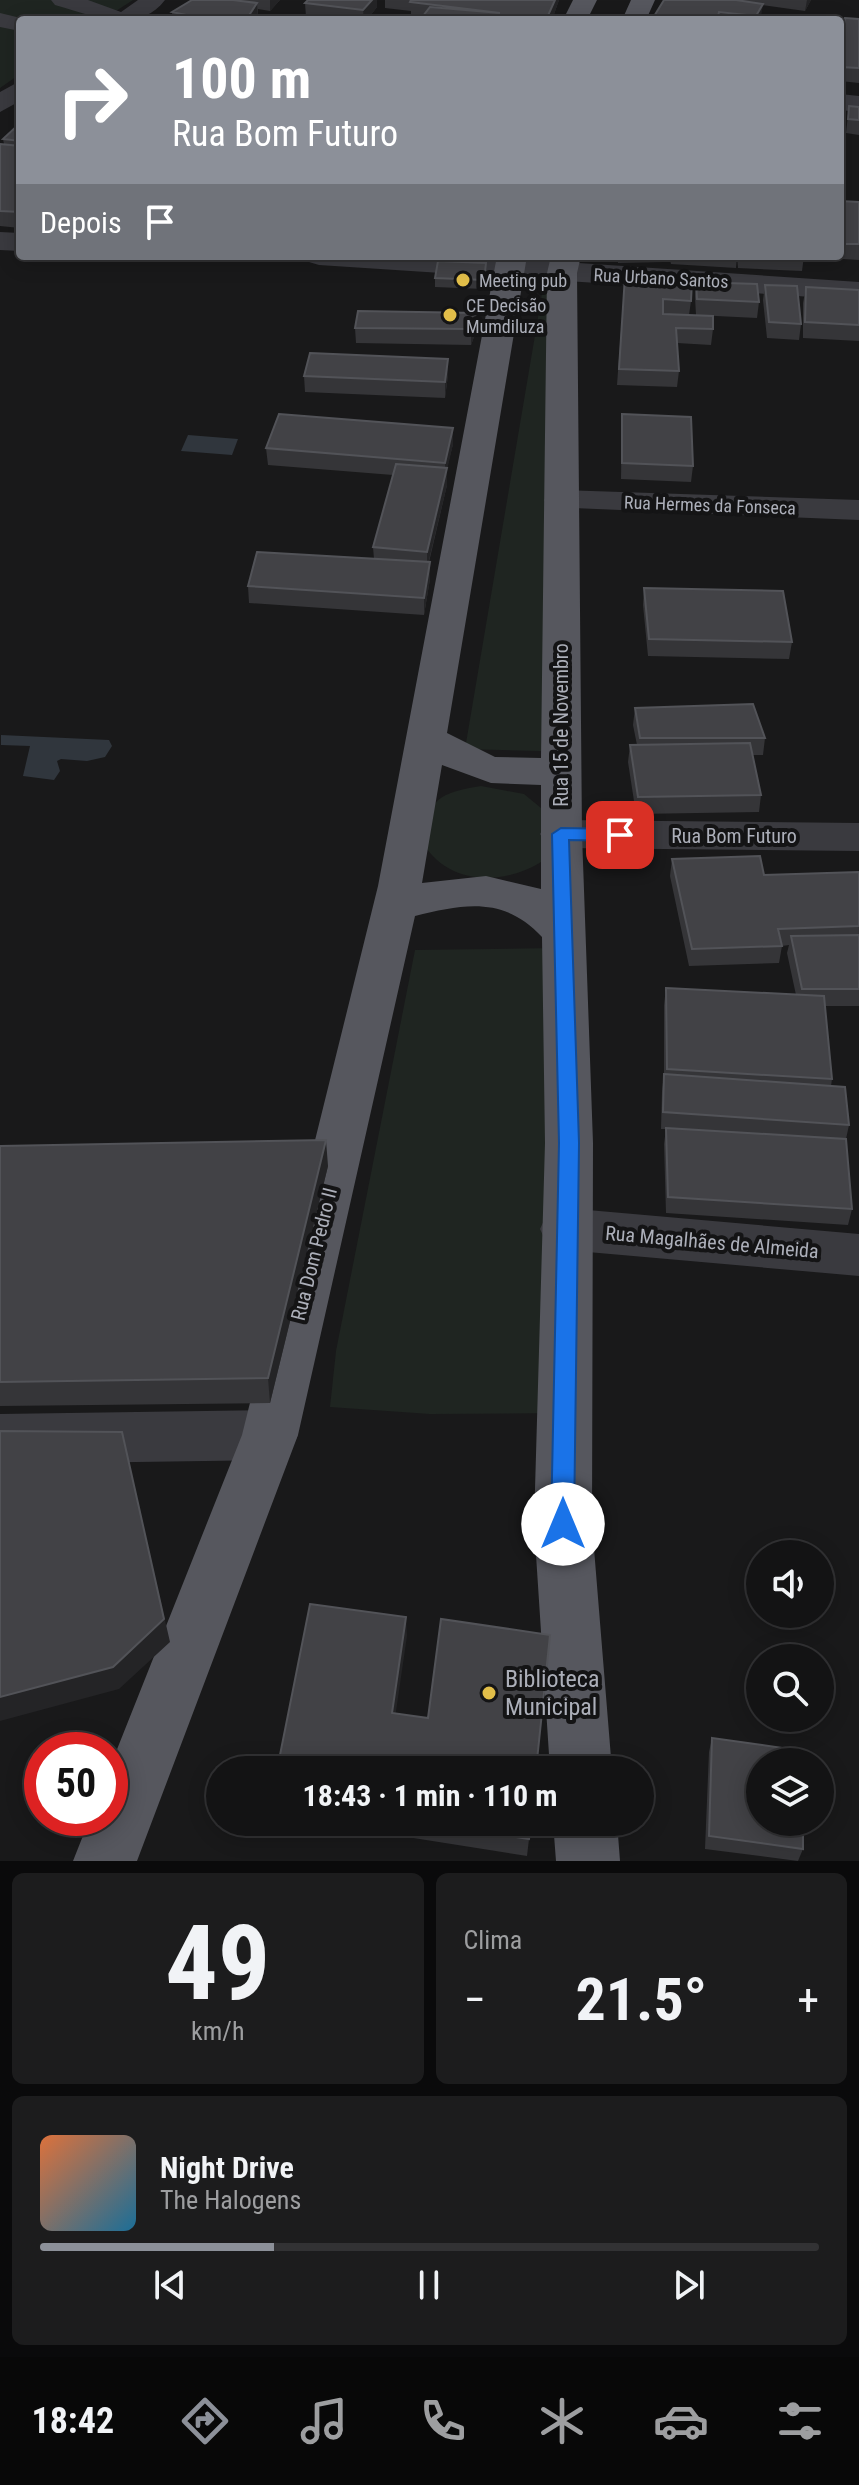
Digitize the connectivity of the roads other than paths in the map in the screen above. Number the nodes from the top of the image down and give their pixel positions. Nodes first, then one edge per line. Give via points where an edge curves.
1 (63, 0) edge
2 (133, 0) edge
3 (153, 0) edge
4 (107, 16) edge
5 (114, 16) edge
6 (117, 16) edge
7 (473, 260) edge
8 (511, 261) edge
9 (564, 264) edge
10 (859, 291) edge
11 (561, 500) junction
12 (859, 510) edge
13 (428, 739) junction
14 (560, 766) junction
15 (561, 834) junction
16 (859, 837) edge
17 (396, 905) junction
18 (563, 932) junction
19 (565, 1229) junction
20 (859, 1255) edge
21 (270, 1435) junction
22 (0, 1439) edge
23 (580, 1756) edge
24 (586, 1836) edge
25 (105, 1861) edge
26 (588, 1861) edge

1 - 4 street
2 - 5 street
3 - 6 street
7 - 8 street, Rua Urbano Santos
8 - 9 street, Rua Urbano Santos
8 - 13 main road, Rua Dom Pedro II
9 - 10 street, Rua Urbano Santos
9 - 11 main road, Rua 15 de Novembro
11 - 12 street, Rua Hermes da Fonseca
11 - 14 main road, Rua 15 de Novembro
13 - 14 main road via 459,761 508,774 538,775
13 - 17 main road, Rua Dom Pedro II
14 - 15 main road, Rua 15 de Novembro
15 - 16 street, Rua Bom Futuro
15 - 18 main road, Rua 15 de Novembro
17 - 18 main road via 459,890 508,893 547,911
17 - 21 main road, Rua Dom Pedro II via 316,1151
18 - 19 main road, Rua 15 de Novembro via 569,1143
19 - 20 street, Rua Magalhães de Almeida
19 - 23 main road, Rua 15 de Novembro via 563,1524
21 - 22 street
21 - 25 main road, Rua Dom Pedro II
24 - 26 main road

